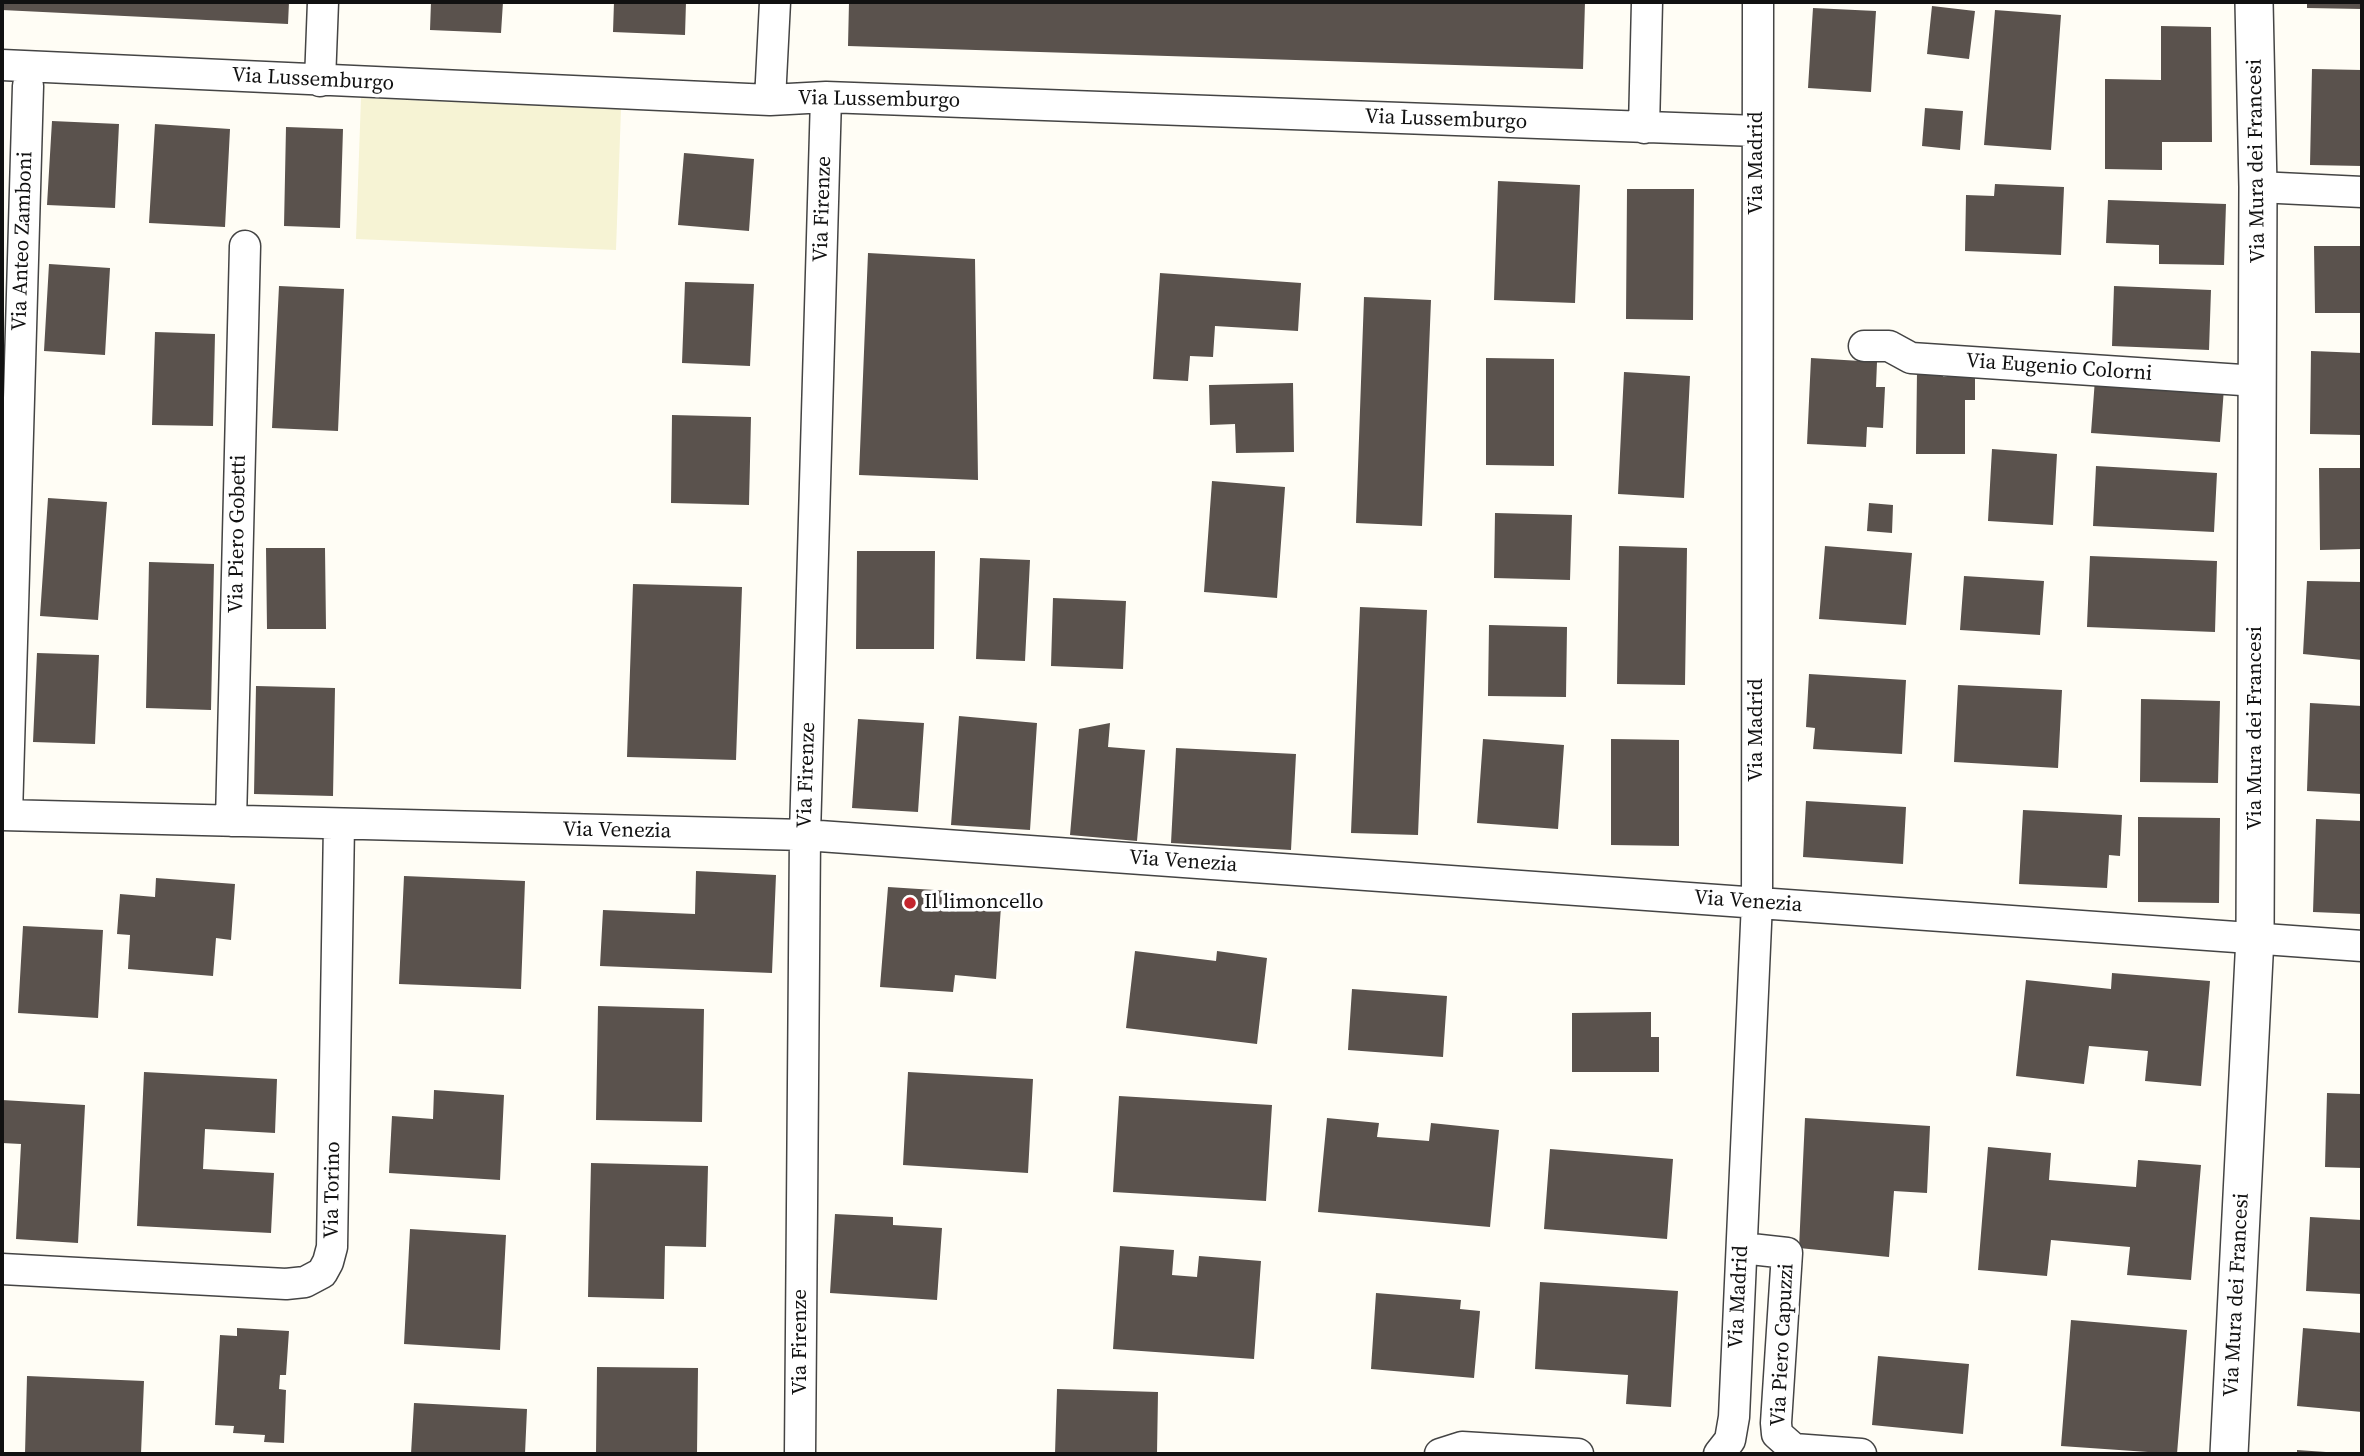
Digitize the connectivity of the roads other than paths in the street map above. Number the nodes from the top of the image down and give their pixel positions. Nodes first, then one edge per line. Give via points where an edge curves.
1 (324, 2) edge
2 (775, 2) edge
3 (1647, 2) edge
4 (1758, 2) edge
5 (2255, 2) edge
6 (2, 65) edge
7 (320, 81) junction
8 (28, 86) dead end
9 (826, 97) junction
10 (770, 100) junction
11 (1644, 128) junction
12 (1757, 131) junction
13 (2258, 187) junction
14 (2362, 192) edge
15 (245, 246) dead end
16 (1864, 346) dead end
17 (2257, 381) junction
18 (4, 815) edge
19 (231, 821) junction
20 (339, 824) junction
21 (805, 835) junction
22 (1757, 902) junction
23 (2255, 937) junction
24 (2362, 946) edge
25 (1742, 1248) junction
26 (2, 1269) edge
27 (800, 1454) edge
28 (1440, 1454) edge
29 (1578, 1454) edge
30 (1719, 1454) edge
31 (1861, 1454) edge
32 (2229, 1454) edge

1 - 7 street
2 - 10 street
3 - 11 street
4 - 12 street, Via Madrid
5 - 13 street, Via Mura dei Francesi
6 - 7 street, Via Lussemburgo
7 - 10 street, Via Lussemburgo
8 - 18 street, Via Anteo Zamboni
9 - 10 street, Via Lussemburgo
9 - 11 street, Via Lussemburgo
9 - 21 street, Via Firenze
11 - 12 street, Via Lussemburgo
12 - 22 street, Via Madrid
13 - 14 street
13 - 17 street, Via Mura dei Francesi
15 - 19 street, Via Piero Gobetti
16 - 17 street, Via Eugenio Colorni via 1889,346 1911,358
17 - 23 street, Via Mura dei Francesi
18 - 19 street, Via Venezia
19 - 20 street, Via Venezia
20 - 21 street, Via Venezia
20 - 26 street, Via Torino via 332,1247 322,1273 286,1284
21 - 22 street, Via Venezia
21 - 27 street, Via Firenze
22 - 23 street, Via Venezia
22 - 25 street, Via Madrid
23 - 24 street, Via Venezia
23 - 32 street, Via Mura dei Francesi
25 - 30 street, Via Madrid via 1734,1417 1730,1440
25 - 31 street, Via Piero Capuzzi via 1787,1253 1777,1434 1794,1450
28 - 29 street via 1462,1447

